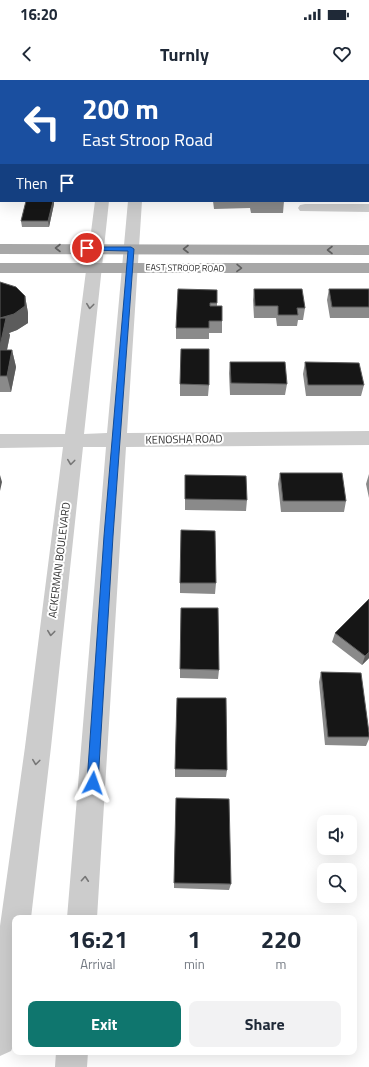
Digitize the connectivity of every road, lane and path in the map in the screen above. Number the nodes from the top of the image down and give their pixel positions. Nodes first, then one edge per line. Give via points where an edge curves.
1 (102, 202) edge
2 (135, 202) edge
3 (305, 208) dead end
4 (369, 208) edge
5 (0, 249) edge
6 (131, 249) junction
7 (369, 250) edge
8 (96, 258) junction
9 (130, 267) junction
10 (0, 268) edge
11 (369, 268) edge
12 (369, 438) edge
13 (116, 440) junction
14 (0, 441) edge
15 (73, 441) junction
16 (16, 915) edge
17 (82, 915) edge
18 (12, 947) edge
19 (0, 1040) edge
20 (72, 1055) edge
21 (71, 1067) edge

1 - 8 street, ACKERMAN BOULEVARD
2 - 6 street
3 - 4 street
8 -> 5 main road, EAST STROOP ROAD
7 -> 6 main road, EAST STROOP ROAD
6 - 8 main road, EAST STROOP ROAD
6 - 9 street
8 - 9 main road, EAST STROOP ROAD
8 - 10 main road, EAST STROOP ROAD
8 -> 15 street, ACKERMAN BOULEVARD
9 -> 11 main road, EAST STROOP ROAD
9 - 13 street
12 - 13 street, KENOSHA ROAD
13 - 15 street, KENOSHA ROAD
17 -> 13 street
14 - 15 street, KENOSHA ROAD
15 -> 16 street, ACKERMAN BOULEVARD
18 - 19 street
20 - 21 street

